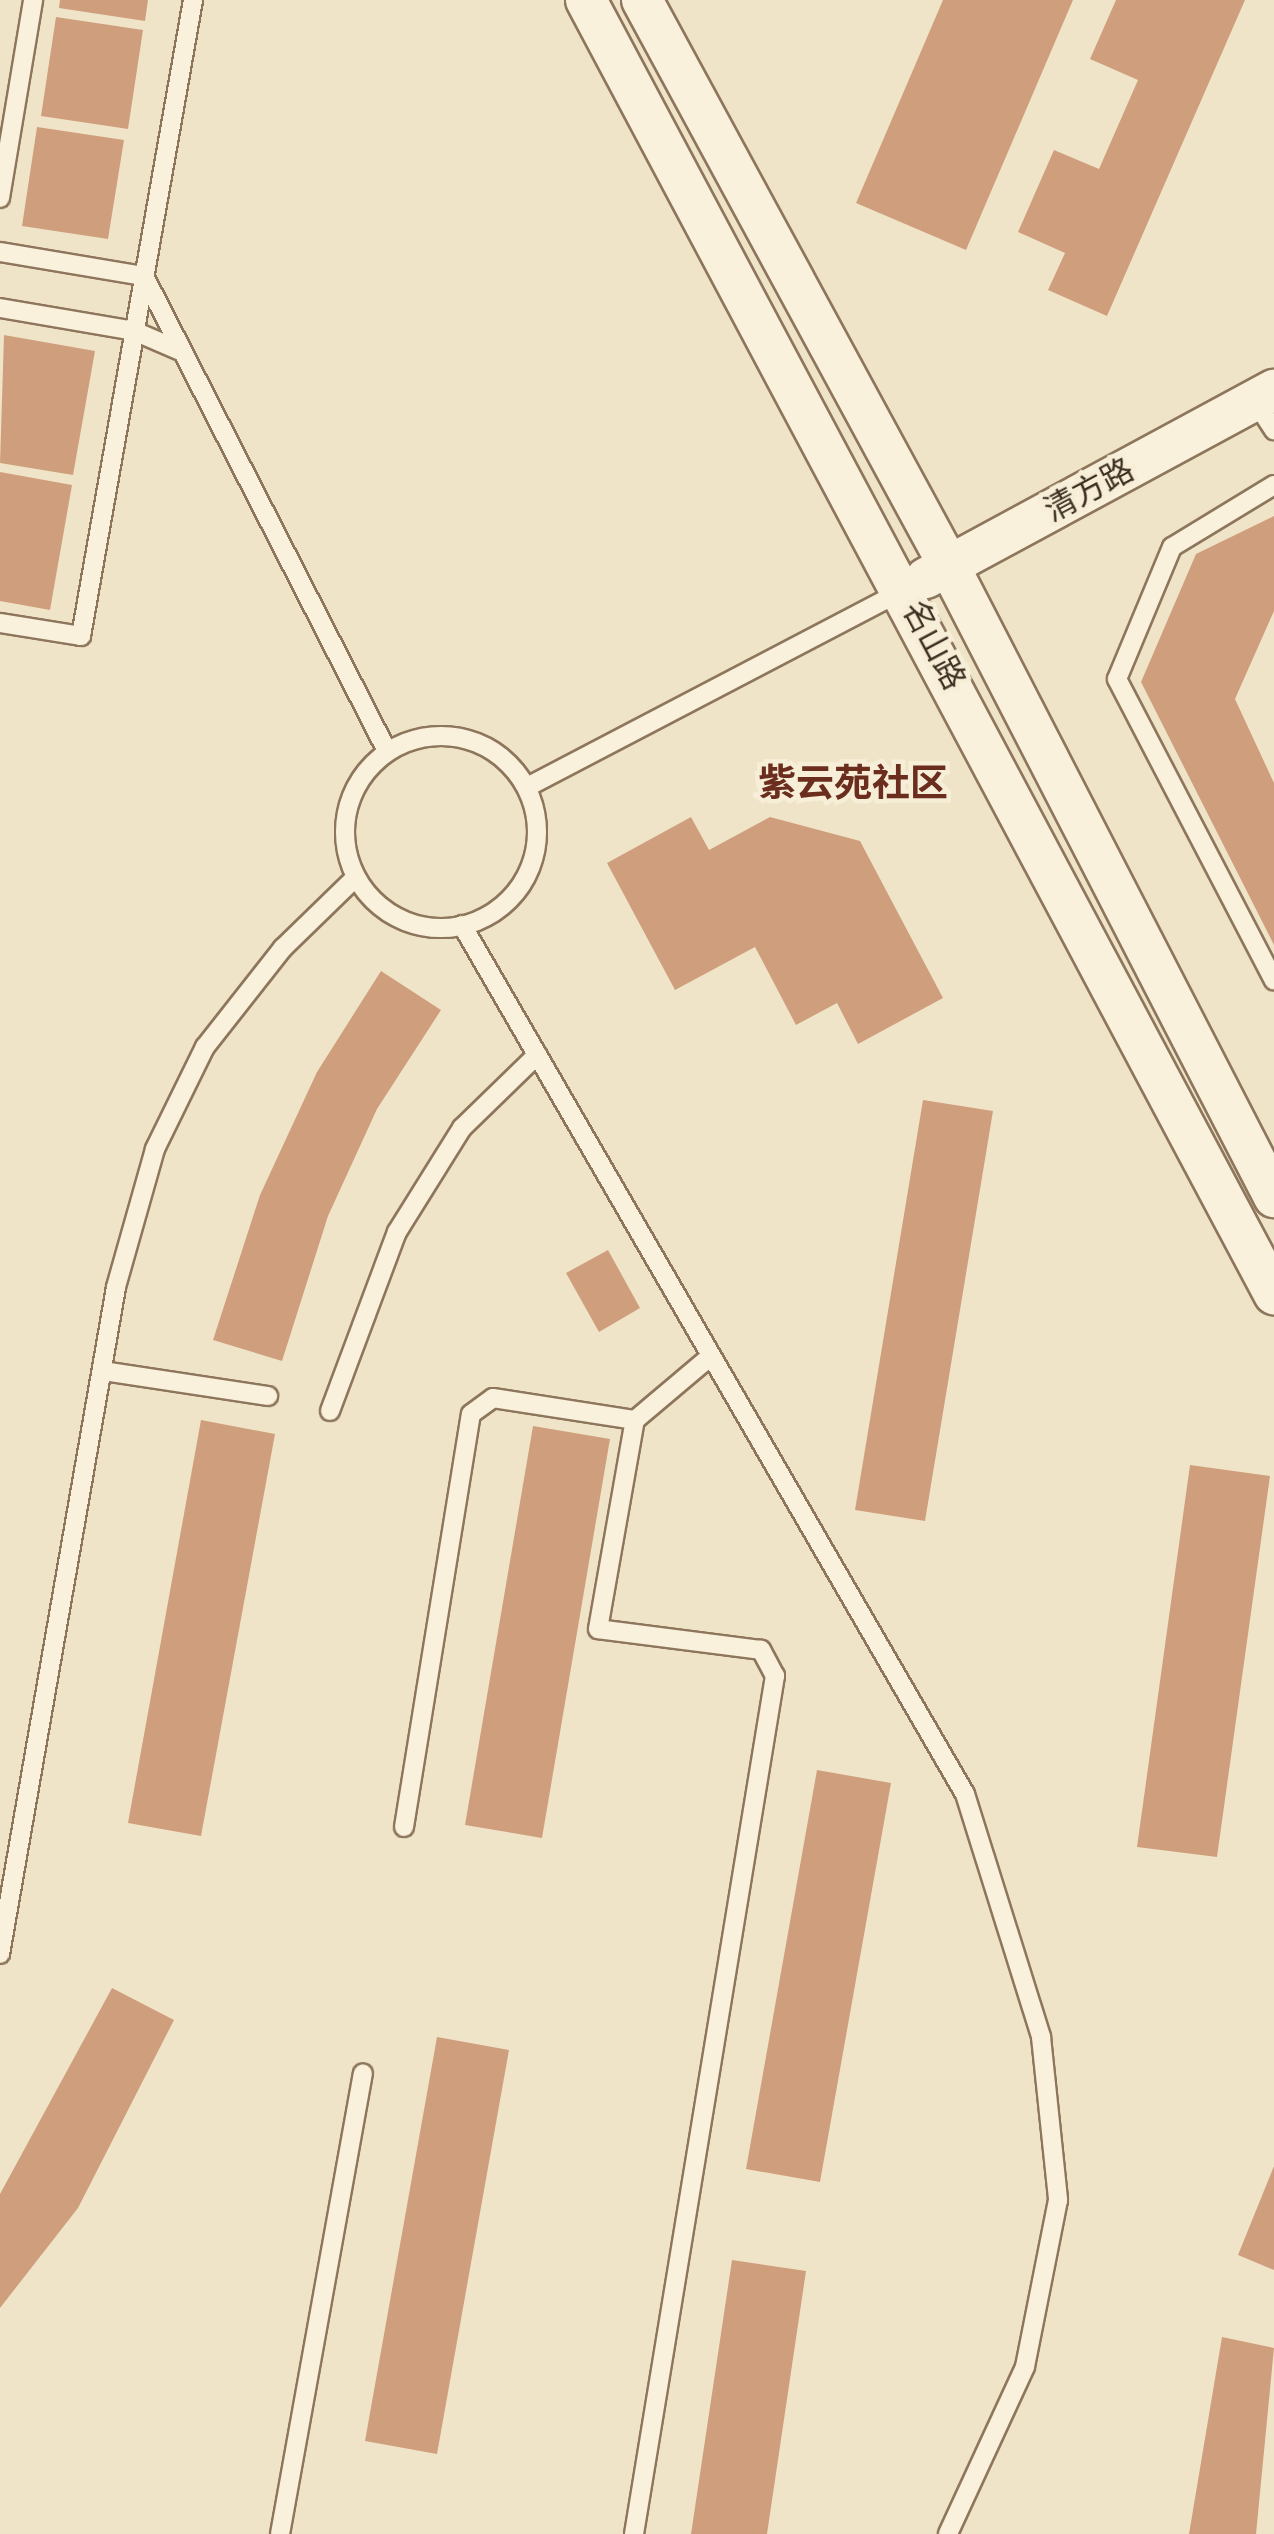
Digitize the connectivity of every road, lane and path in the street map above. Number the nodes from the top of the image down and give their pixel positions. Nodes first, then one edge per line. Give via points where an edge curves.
1 (33, 0) edge
2 (193, 0) edge
3 (586, 0) edge
4 (642, 0) edge
5 (0, 198) edge
6 (0, 252) edge
7 (144, 276) junction
8 (0, 308) edge
9 (134, 332) junction
10 (183, 352) junction
11 (1268, 407) edge
12 (1274, 484) edge
13 (949, 566) junction
14 (905, 590) junction
15 (0, 623) edge
16 (387, 752) junction
17 (527, 788) junction
18 (355, 878) junction
19 (462, 925) junction
20 (1274, 981) edge
21 (537, 1055) junction
22 (1274, 1197) edge
23 (1274, 1294) edge
24 (711, 1356) junction
25 (103, 1371) junction
26 (268, 1396) dead end
27 (330, 1411) dead end
28 (635, 1420) junction
29 (404, 1827) dead end
30 (0, 1954) edge
31 (363, 2073) dead end
32 (280, 2534) edge
33 (634, 2534) edge
34 (948, 2534) edge

1 - 5 lane
2 - 7 lane
3 - 14 street, 名山路
4 - 13 street, 名山路
6 - 7 lane
7 - 9 lane
7 - 10 lane
8 - 9 lane
9 - 10 lane
9 - 15 lane via 81,636
10 - 16 lane
11 - 13 street, 清方路
12 - 20 lane via 1172,547 1117,680
13 - 14 street, 清方路
13 - 22 street, 名山路
14 - 17 lane
14 - 23 street, 名山路
16 - 17 lane via 424,736 465,738 502,756
16 - 18 lane via 359,781 346,812
17 - 19 lane via 538,826 532,864 512,898
18 - 19 lane via 404,922
18 - 25 lane via 283,948 205,1047 155,1149 116,1287
19 - 21 lane
21 - 24 lane
21 - 27 lane via 462,1128 397,1232
24 - 28 lane
24 - 34 lane via 964,1794 1042,2037 1058,2200 1025,2367
25 - 26 lane
25 - 30 lane
28 - 29 lane via 493,1398 471,1414
28 - 33 lane via 598,1629 761,1650 775,1676
31 - 32 lane

